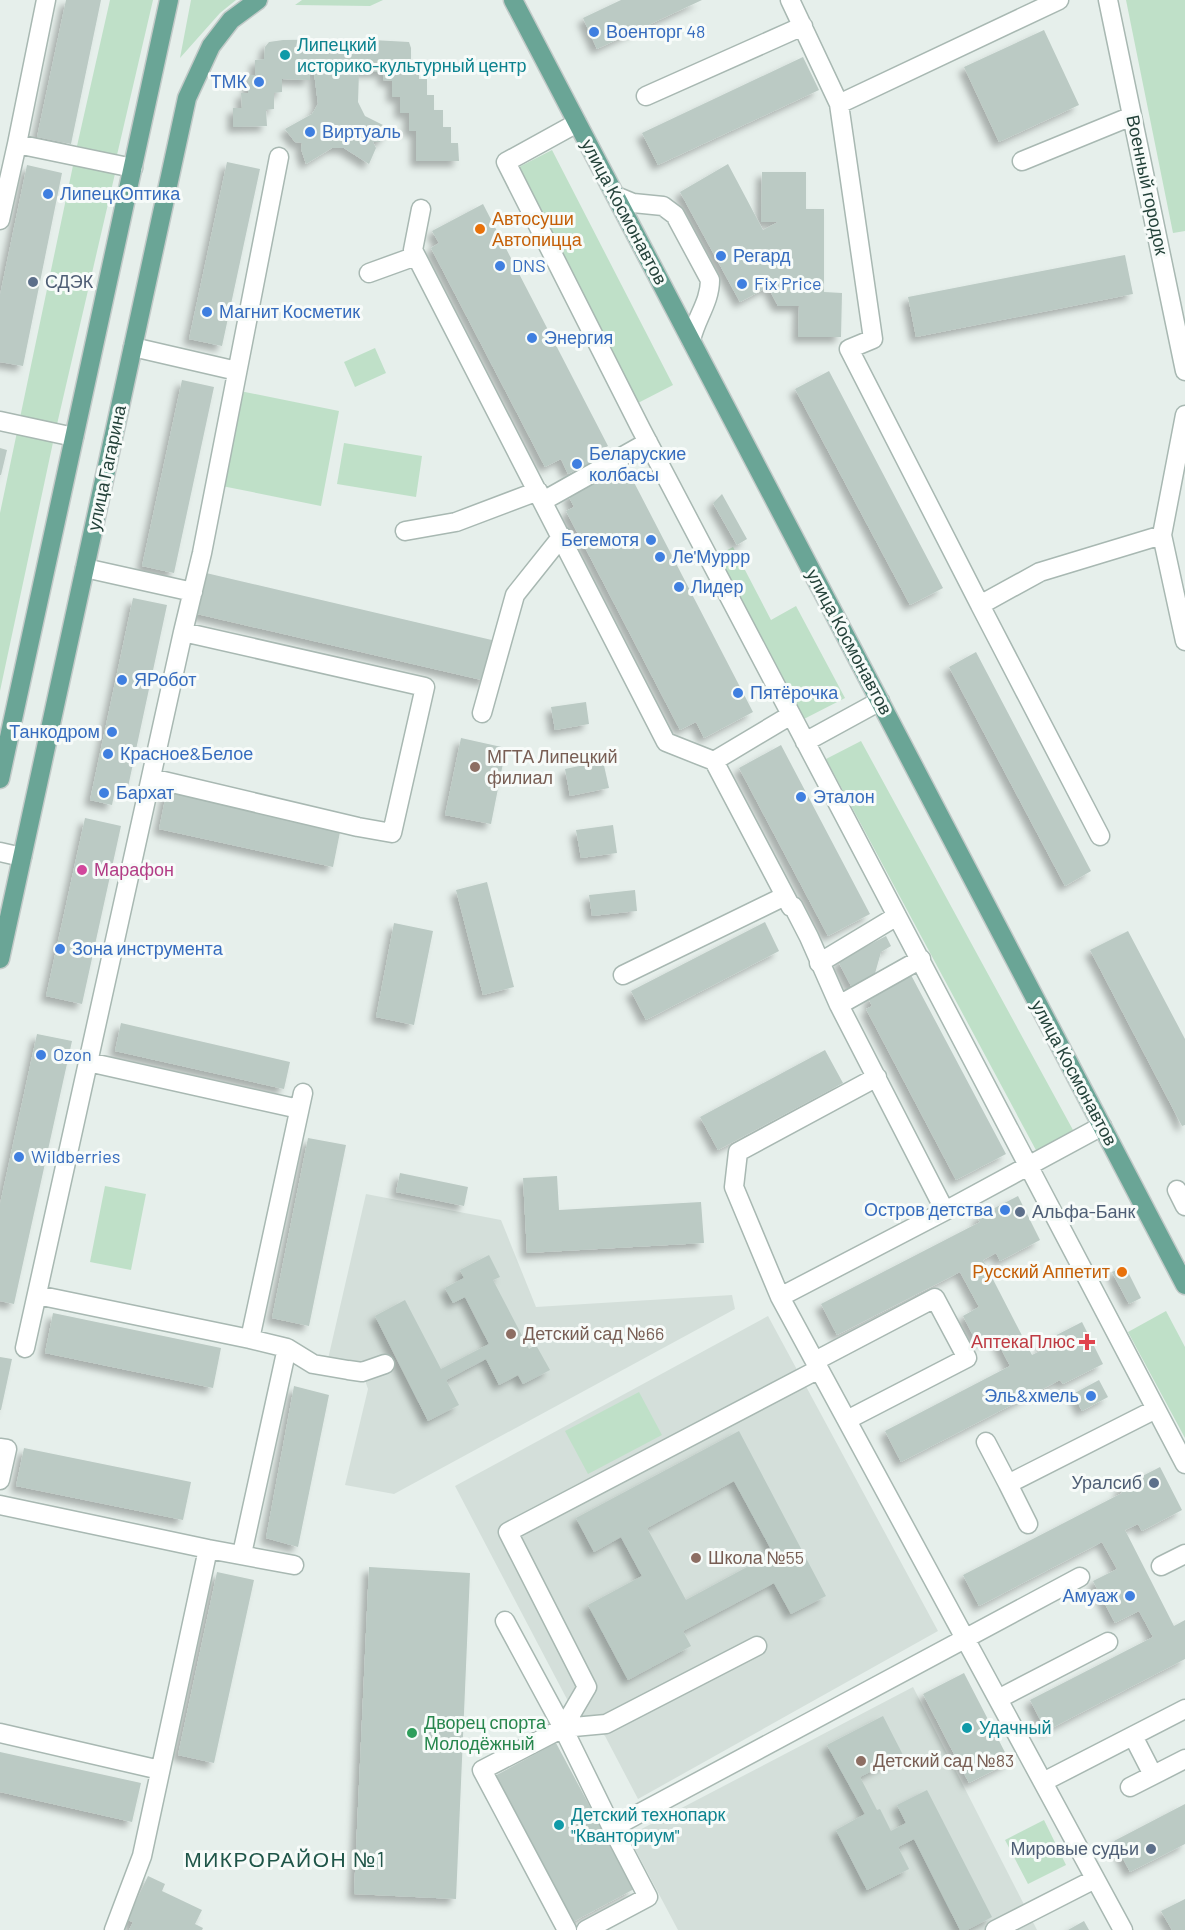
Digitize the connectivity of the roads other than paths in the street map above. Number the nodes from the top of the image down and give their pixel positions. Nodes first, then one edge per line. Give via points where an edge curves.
1 (46, 0) edge
2 (169, 0) edge
3 (258, 0) edge
4 (513, 0) edge
5 (790, 0) edge
6 (1059, 0) edge
7 (1108, 0) edge
8 (803, 27) junction
9 (646, 96) dead end
10 (839, 104) junction
11 (1132, 116) junction
12 (577, 123) junction
13 (17, 144) junction
14 (279, 157) dead end
15 (1022, 161) dead end
16 (133, 168) junction
17 (616, 196) junction
18 (421, 209) dead end
19 (0, 220) edge
20 (416, 256) junction
21 (369, 273) dead end
22 (691, 340) junction
23 (133, 347) junction
24 (1185, 370) edge
25 (237, 371) junction
26 (1185, 415) edge
27 (0, 421) edge
28 (74, 437) junction
29 (648, 442) junction
30 (540, 496) junction
31 (405, 531) dead end
32 (1162, 535) junction
33 (562, 536) junction
34 (85, 568) junction
35 (193, 592) junction
36 (980, 605) junction
37 (183, 632) junction
38 (1185, 641) edge
39 (880, 700) junction
40 (482, 714) dead end
41 (791, 715) junction
42 (805, 742) junction
43 (714, 761) junction
44 (151, 778) junction
45 (0, 779) edge
46 (1100, 836) dead end
47 (0, 852) edge
48 (22, 857) junction
49 (785, 896) junction
50 (897, 916) junction
51 (0, 959) edge
52 (921, 959) junction
53 (819, 963) junction
54 (623, 975) dead end
55 (839, 1005) junction
56 (88, 1062) junction
57 (877, 1077) junction
58 (1102, 1125) junction
59 (1028, 1165) junction
60 (945, 1211) junction
61 (1185, 1285) edge
62 (37, 1295) junction
63 (780, 1297) junction
64 (250, 1339) junction
65 (25, 1348) dead end
66 (287, 1348) junction
67 (385, 1364) dead end
68 (817, 1365) junction
69 (1156, 1409) junction
70 (847, 1420) junction
71 (986, 1442) dead end
72 (0, 1448) edge
73 (1185, 1464) edge
74 (0, 1480) edge
75 (1008, 1484) junction
76 (0, 1504) edge
77 (1028, 1524) dead end
78 (208, 1549) junction
79 (242, 1554) junction
80 (1185, 1554) edge
81 (294, 1565) dead end
82 (1161, 1566) dead end
83 (1080, 1577) dead end
84 (505, 1621) dead end
85 (964, 1637) junction
86 (1108, 1642) dead end
87 (757, 1646) dead end
88 (998, 1699) junction
89 (1183, 1715) edge
90 (563, 1728) junction
91 (0, 1733) edge
92 (1133, 1736) junction
93 (1185, 1759) edge
94 (160, 1770) junction
95 (1153, 1776) junction
96 (1043, 1782) junction
97 (1130, 1787) dead end
98 (612, 1828) junction
99 (1095, 1879) junction
100 (114, 1930) edge
101 (567, 1930) edge
102 (586, 1930) edge
103 (995, 1930) edge
104 (1123, 1930) edge

1 - 13 street
2 - 16 main road
3 - 23 main road, улица Гагарина via 231,20 211,46 187,98
4 - 12 main road, улица Космонавтов
5 - 8 street
6 - 10 street
7 - 11 street, Военный городок
8 - 9 street
8 - 10 street
10 - 36 street via 873,339 849,349
11 - 15 street
11 - 24 street, Военный городок
12 - 17 main road, улица Космонавтов
12 - 29 street via 506,162
13 - 16 street
13 - 19 street
14 - 25 street
16 - 28 main road
17 - 22 main road, улица Космонавтов
17 - 22 street via 663,206 675,215 710,280 710,290
18 - 20 street via 413,250
20 - 21 street
20 - 30 street
22 - 39 main road, улица Космонавтов
23 - 25 street
23 - 34 main road, улица Гагарина
25 - 35 street
26 - 32 street
27 - 28 street
28 - 45 main road
29 - 30 street
29 - 41 street
30 - 31 street via 456,522
30 - 33 street
32 - 36 street via 1040,572
32 - 38 street
33 - 40 street via 515,595
33 - 43 street via 666,742
34 - 35 street
34 - 48 main road, улица Гагарина
35 - 37 street
36 - 46 street
37 - 44 street
37 - 44 street via 424,687 392,833
39 - 42 street
39 - 58 main road, улица Космонавтов
41 - 42 street
41 - 43 street
42 - 50 street
43 - 49 street
44 - 56 street
47 - 48 street
48 - 51 main road, улица Гагарина
49 - 53 street
49 - 54 street
50 - 52 street
50 - 53 street
52 - 55 street
52 - 59 street
53 - 55 street
55 - 57 street
56 - 62 street
56 - 64 street via 301,1101
57 - 60 street
57 - 63 street via 738,1152 734,1186
58 - 59 street
58 - 61 main road, улица Космонавтов
59 - 60 street
59 - 69 street
60 - 63 street
62 - 64 street
62 - 65 street
63 - 68 street
64 - 66 street
66 - 67 street via 313,1364 355,1371
66 - 79 street
68 - 70 street
68 - 70 street via 935,1298 967,1358
68 - 90 street via 508,1532 587,1688
69 - 73 street
69 - 75 street
70 - 85 street
71 - 75 street
72 - 74 street via 7,1449
75 - 77 street
76 - 78 street
78 - 79 street
78 - 94 street
79 - 81 street
80 - 82 street
83 - 85 street
84 - 90 street
85 - 88 street
85 - 98 street
86 - 88 street
87 - 90 street via 606,1724
88 - 96 street
89 - 92 street
90 - 98 street
90 - 101 street via 482,1770
91 - 94 street
92 - 95 street
92 - 96 street
93 - 95 street
94 - 100 street via 142,1856
95 - 97 street
96 - 99 street
98 - 102 street via 648,1897
99 - 103 street
99 - 104 street

